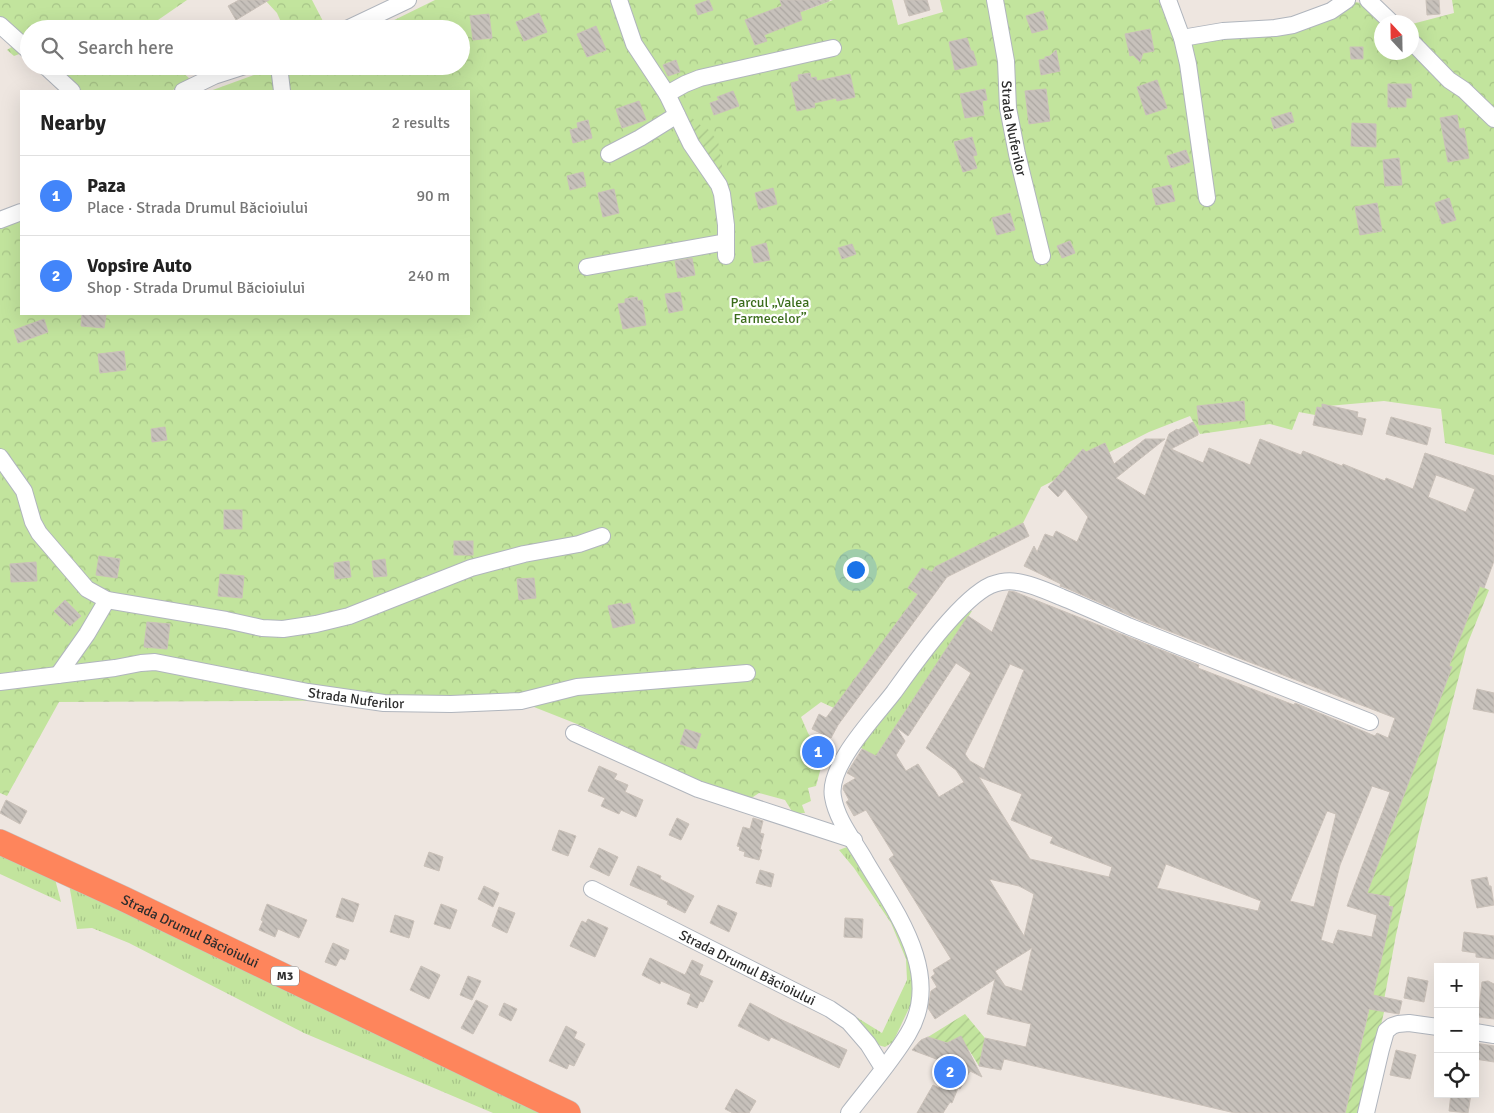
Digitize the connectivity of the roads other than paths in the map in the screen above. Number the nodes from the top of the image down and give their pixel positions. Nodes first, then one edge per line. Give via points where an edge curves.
1 (408, 0) edge
2 (619, 0) edge
3 (996, 0) edge
4 (1168, 0) edge
5 (1347, 0) edge
6 (1368, 0) edge
7 (1384, 15) edge
8 (366, 20) edge
9 (0, 24) edge
10 (1182, 38) junction
11 (20, 43) edge
12 (833, 48) dead end
13 (1419, 49) edge
14 (55, 75) edge
15 (217, 75) edge
16 (280, 75) edge
17 (71, 90) edge
18 (186, 90) edge
19 (282, 90) edge
20 (667, 94) junction
21 (677, 115) junction
22 (1494, 119) edge
23 (609, 154) dead end
24 (1207, 198) dead end
25 (20, 212) edge
26 (0, 220) edge
27 (1042, 256) dead end
28 (587, 268) dead end
29 (0, 457) edge
30 (602, 536) dead end
31 (107, 600) junction
32 (747, 674) dead end
33 (58, 675) junction
34 (0, 682) edge
35 (1370, 722) dead end
36 (574, 733) dead end
37 (854, 840) junction
38 (0, 842) edge
39 (592, 889) dead end
40 (1434, 1026) edge
41 (1479, 1033) edge
42 (1494, 1035) edge
43 (884, 1068) junction
44 (568, 1113) edge
45 (849, 1113) edge
46 (1366, 1113) edge

1 - 8 street
2 - 20 street via 634,44
3 - 27 street, Strada Nuferilor via 1006,61 1008,108
4 - 10 street
5 - 10 street via 1331,11 1293,24
6 - 7 street
9 - 11 street
10 - 24 street
12 - 20 street via 700,78
13 - 22 street
14 - 17 street
15 - 18 street
16 - 19 street
20 - 21 street
21 - 23 street
21 - 28 street via 691,144 719,185 726,249
25 - 26 street
29 - 31 street via 24,491 39,533 87,589
30 - 31 street via 471,568 349,616 283,629
31 - 33 street
32 - 33 street, Strada Nuferilor via 577,687 521,701 451,704 384,703 154,662
33 - 34 street, Strada Nuferilor
35 - 37 street via 1047,591 1004,581 975,595 949,622 843,758 832,789 833,800
36 - 37 street via 698,789
37 - 43 street via 902,922 919,966 920,1005 909,1032
38 - 44 highway, Strada Drumul Băcioiului / M3
39 - 43 street, Strada Drumul Băcioiului via 830,1009 849,1022
40 - 46 street via 1398,1024 1386,1031
41 - 42 street
43 - 45 street

